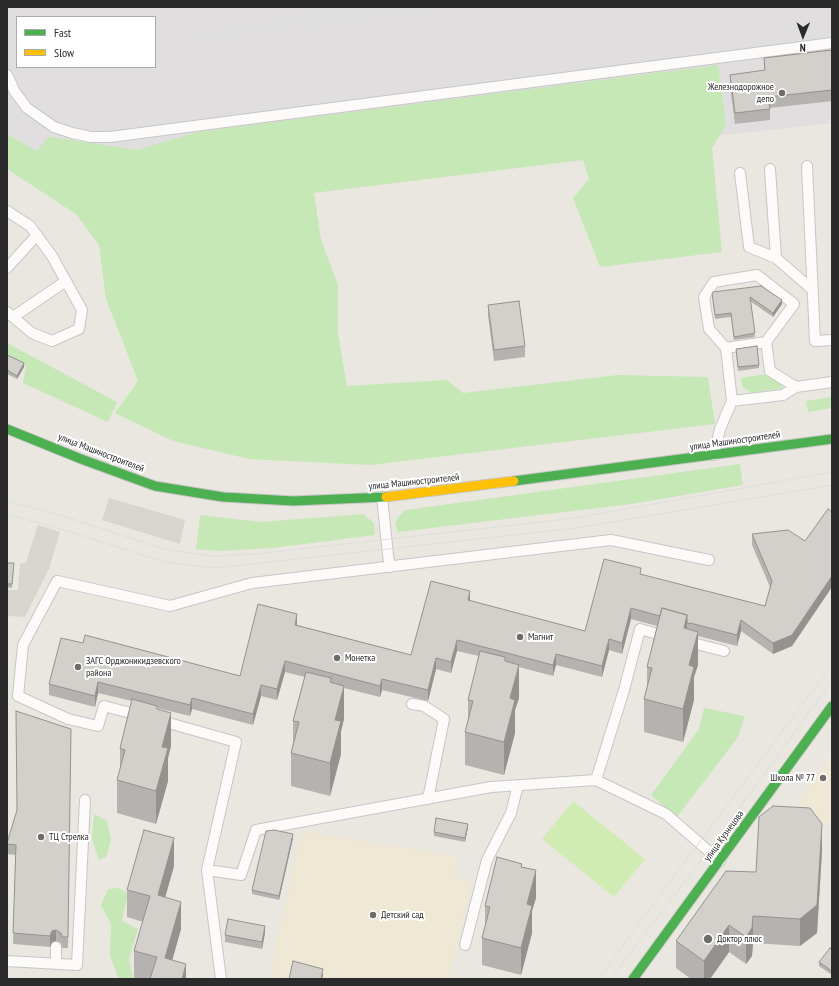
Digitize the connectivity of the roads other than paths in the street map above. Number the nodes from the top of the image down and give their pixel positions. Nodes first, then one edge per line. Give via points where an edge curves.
1 (832, 43) edge
2 (7, 75) edge
3 (806, 166) dead end
4 (770, 169) dead end
5 (740, 172) dead end
6 (7, 210) edge
7 (37, 235) junction
8 (776, 258) junction
9 (7, 268) edge
10 (66, 281) junction
11 (813, 290) junction
12 (10, 315) edge
13 (832, 340) edge
14 (766, 342) junction
15 (726, 348) junction
16 (832, 382) edge
17 (796, 387) junction
18 (732, 401) junction
19 (7, 429) edge
20 (832, 439) edge
21 (714, 455) junction
22 (382, 497) junction
23 (709, 560) dead end
24 (390, 567) junction
25 (724, 652) dead end
26 (412, 704) dead end
27 (832, 706) edge
28 (596, 780) junction
29 (518, 785) junction
30 (428, 799) junction
31 (85, 800) dead end
32 (720, 861) junction
33 (207, 870) junction
34 (465, 945) dead end
35 (56, 947) dead end
36 (7, 961) edge
37 (56, 963) junction
38 (221, 979) edge
39 (633, 979) edge

1 - 2 lane via 110,137 91,137 54,127 27,108
3 - 11 lane
4 - 8 lane
5 - 8 lane via 748,247
6 - 7 lane via 30,226
7 - 9 lane
7 - 10 lane
8 - 11 lane
10 - 12 lane
10 - 12 lane via 82,310 79,329 52,341 32,333
11 - 13 lane via 816,341
14 - 15 lane
14 - 15 lane via 794,304 757,275 714,282 704,297 708,329
14 - 17 lane via 770,370
15 - 18 lane
16 - 17 lane
17 - 18 lane via 783,395
18 - 21 lane via 720,430
19 - 22 main road, улица Машиностроителей via 155,486 223,497 293,501
20 - 21 main road, улица Машиностроителей
21 - 22 main road, улица Машиностроителей via 584,474
22 - 24 lane
23 - 24 lane via 611,540
24 - 33 lane via 252,583 170,606 57,581 23,645 18,696 68,719 98,726 104,706 236,742
25 - 28 lane via 640,629
26 - 30 lane via 424,706 444,719
27 - 32 main road, улица Кузнецова
28 - 29 lane
28 - 32 lane via 666,814
29 - 30 lane via 491,787
29 - 34 lane via 511,813 487,860
30 - 33 lane via 256,830 241,875
31 - 37 lane via 77,965
32 - 39 main road, улица Кузнецова
33 - 38 lane
35 - 37 lane
36 - 37 lane

